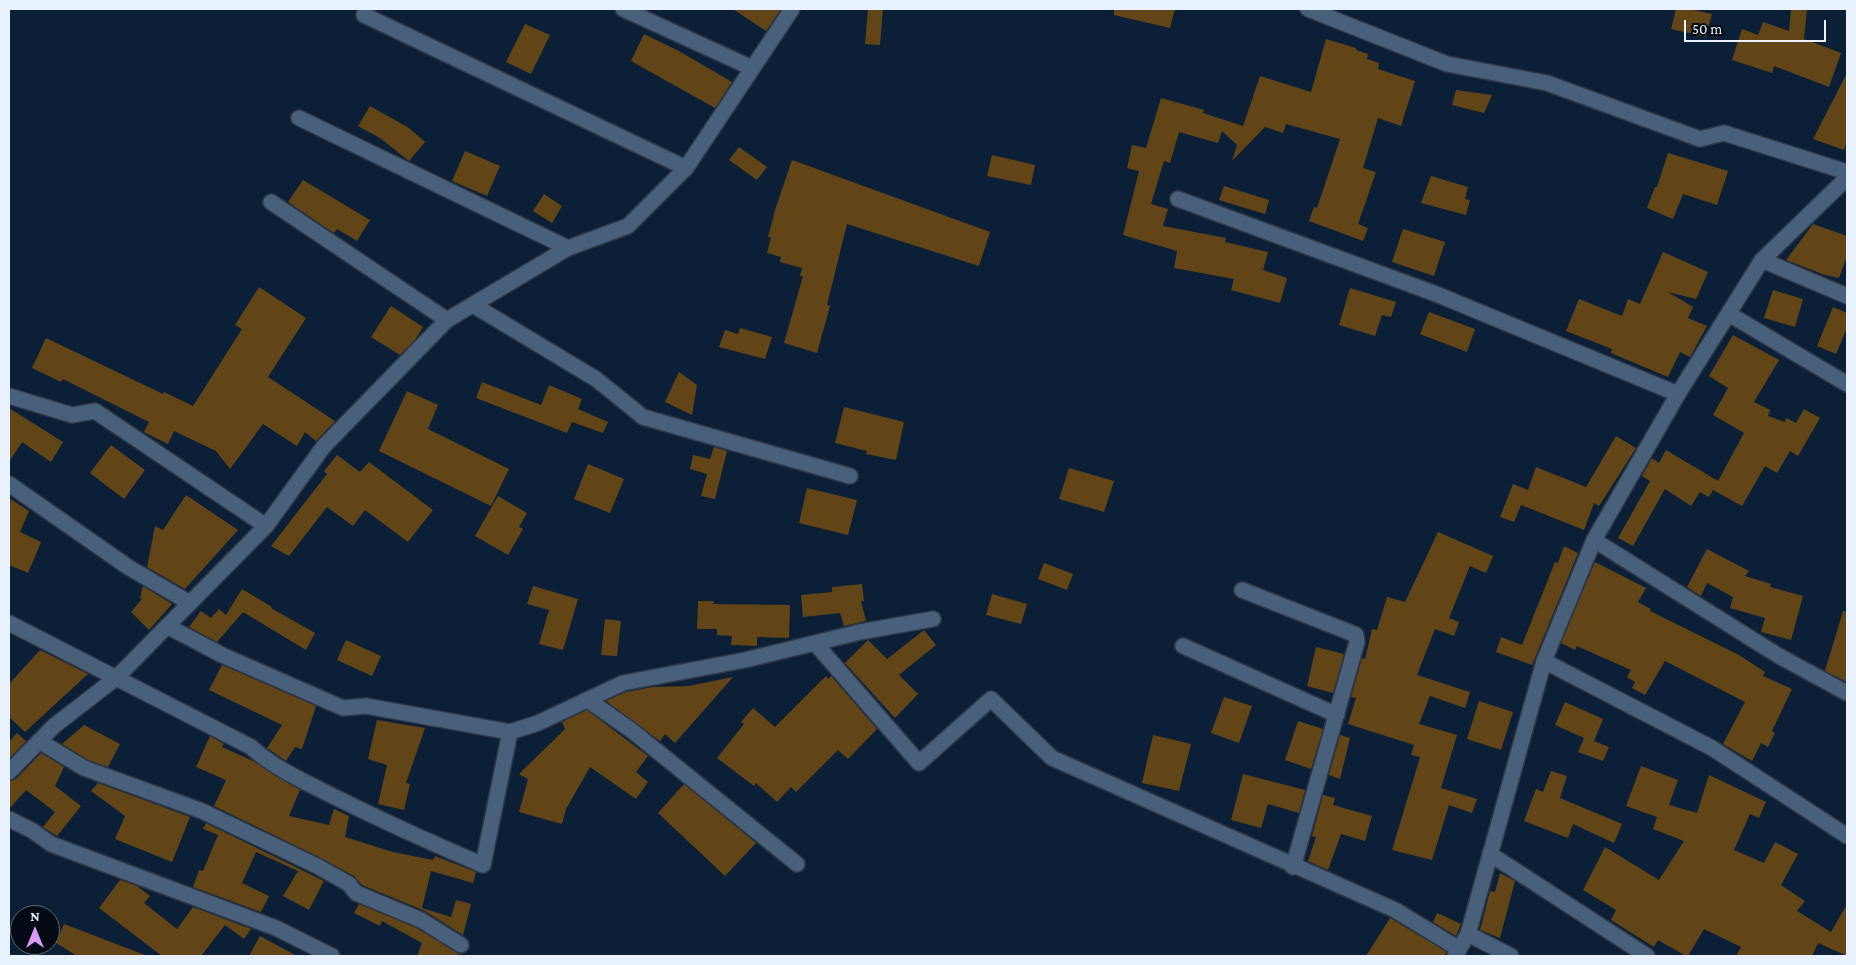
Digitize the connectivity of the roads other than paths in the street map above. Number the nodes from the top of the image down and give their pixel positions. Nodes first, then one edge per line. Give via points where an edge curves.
1 (623, 9) edge
2 (792, 9) edge
3 (1308, 9) edge
4 (364, 15) dead end
5 (752, 68) junction
6 (299, 118) dead end
7 (686, 168) junction
8 (1847, 172) edge
9 (1847, 178) edge
10 (1178, 200) dead end
11 (271, 202) dead end
12 (568, 248) junction
13 (1762, 260) junction
14 (1847, 296) edge
15 (473, 305) junction
16 (1729, 314) junction
17 (448, 320) junction
18 (1847, 384) edge
19 (1678, 394) junction
20 (9, 396) edge
21 (850, 476) dead end
22 (9, 484) edge
23 (266, 526) junction
24 (1594, 540) junction
25 (1242, 590) dead end
26 (190, 603) junction
27 (933, 619) dead end
28 (9, 623) edge
29 (167, 626) junction
30 (815, 643) junction
31 (1183, 646) dead end
32 (1544, 661) junction
33 (116, 678) junction
34 (1847, 693) edge
35 (588, 700) junction
36 (1337, 715) junction
37 (510, 732) junction
38 (39, 741) junction
39 (9, 772) edge
40 (9, 819) edge
41 (1847, 836) edge
42 (1490, 854) junction
43 (797, 864) dead end
44 (1293, 867) junction
45 (1468, 934) junction
46 (461, 945) dead end
47 (1457, 953) edge
48 (332, 956) edge
49 (1511, 956) edge
50 (1647, 956) edge

1 - 5 street
2 - 5 street
3 - 8 street via 1447,64 1547,83 1700,139 1724,133
4 - 7 street
5 - 7 street
6 - 12 street
7 - 12 street via 628,226
9 - 13 street
10 - 19 street via 1436,294
11 - 17 street
12 - 15 street
13 - 14 street
13 - 16 street
15 - 17 street
15 - 21 street via 596,378 643,417
16 - 18 street
16 - 19 street
17 - 23 street via 324,446
19 - 24 street
20 - 23 street via 72,415 95,412
22 - 26 street via 128,567
23 - 26 street
24 - 32 street
24 - 34 street via 1778,656
25 - 36 street via 1356,635 1357,642
26 - 29 street
27 - 30 street
28 - 33 street
29 - 33 street
29 - 37 street via 222,655 343,708 366,706
30 - 35 street via 623,683
30 - 44 street via 919,763 991,699 1052,758
31 - 36 street
32 - 41 street via 1712,748
32 - 42 street
33 - 37 street via 251,747 263,758 315,787 410,834 483,865
33 - 38 street
35 - 37 street
35 - 43 street via 645,741
36 - 44 street
38 - 39 street
38 - 46 street via 84,768 202,811 302,859 349,884 356,893 421,920
40 - 48 street via 51,844 276,928
42 - 45 street
42 - 50 street
44 - 47 street via 1395,910
45 - 47 street
45 - 49 street

